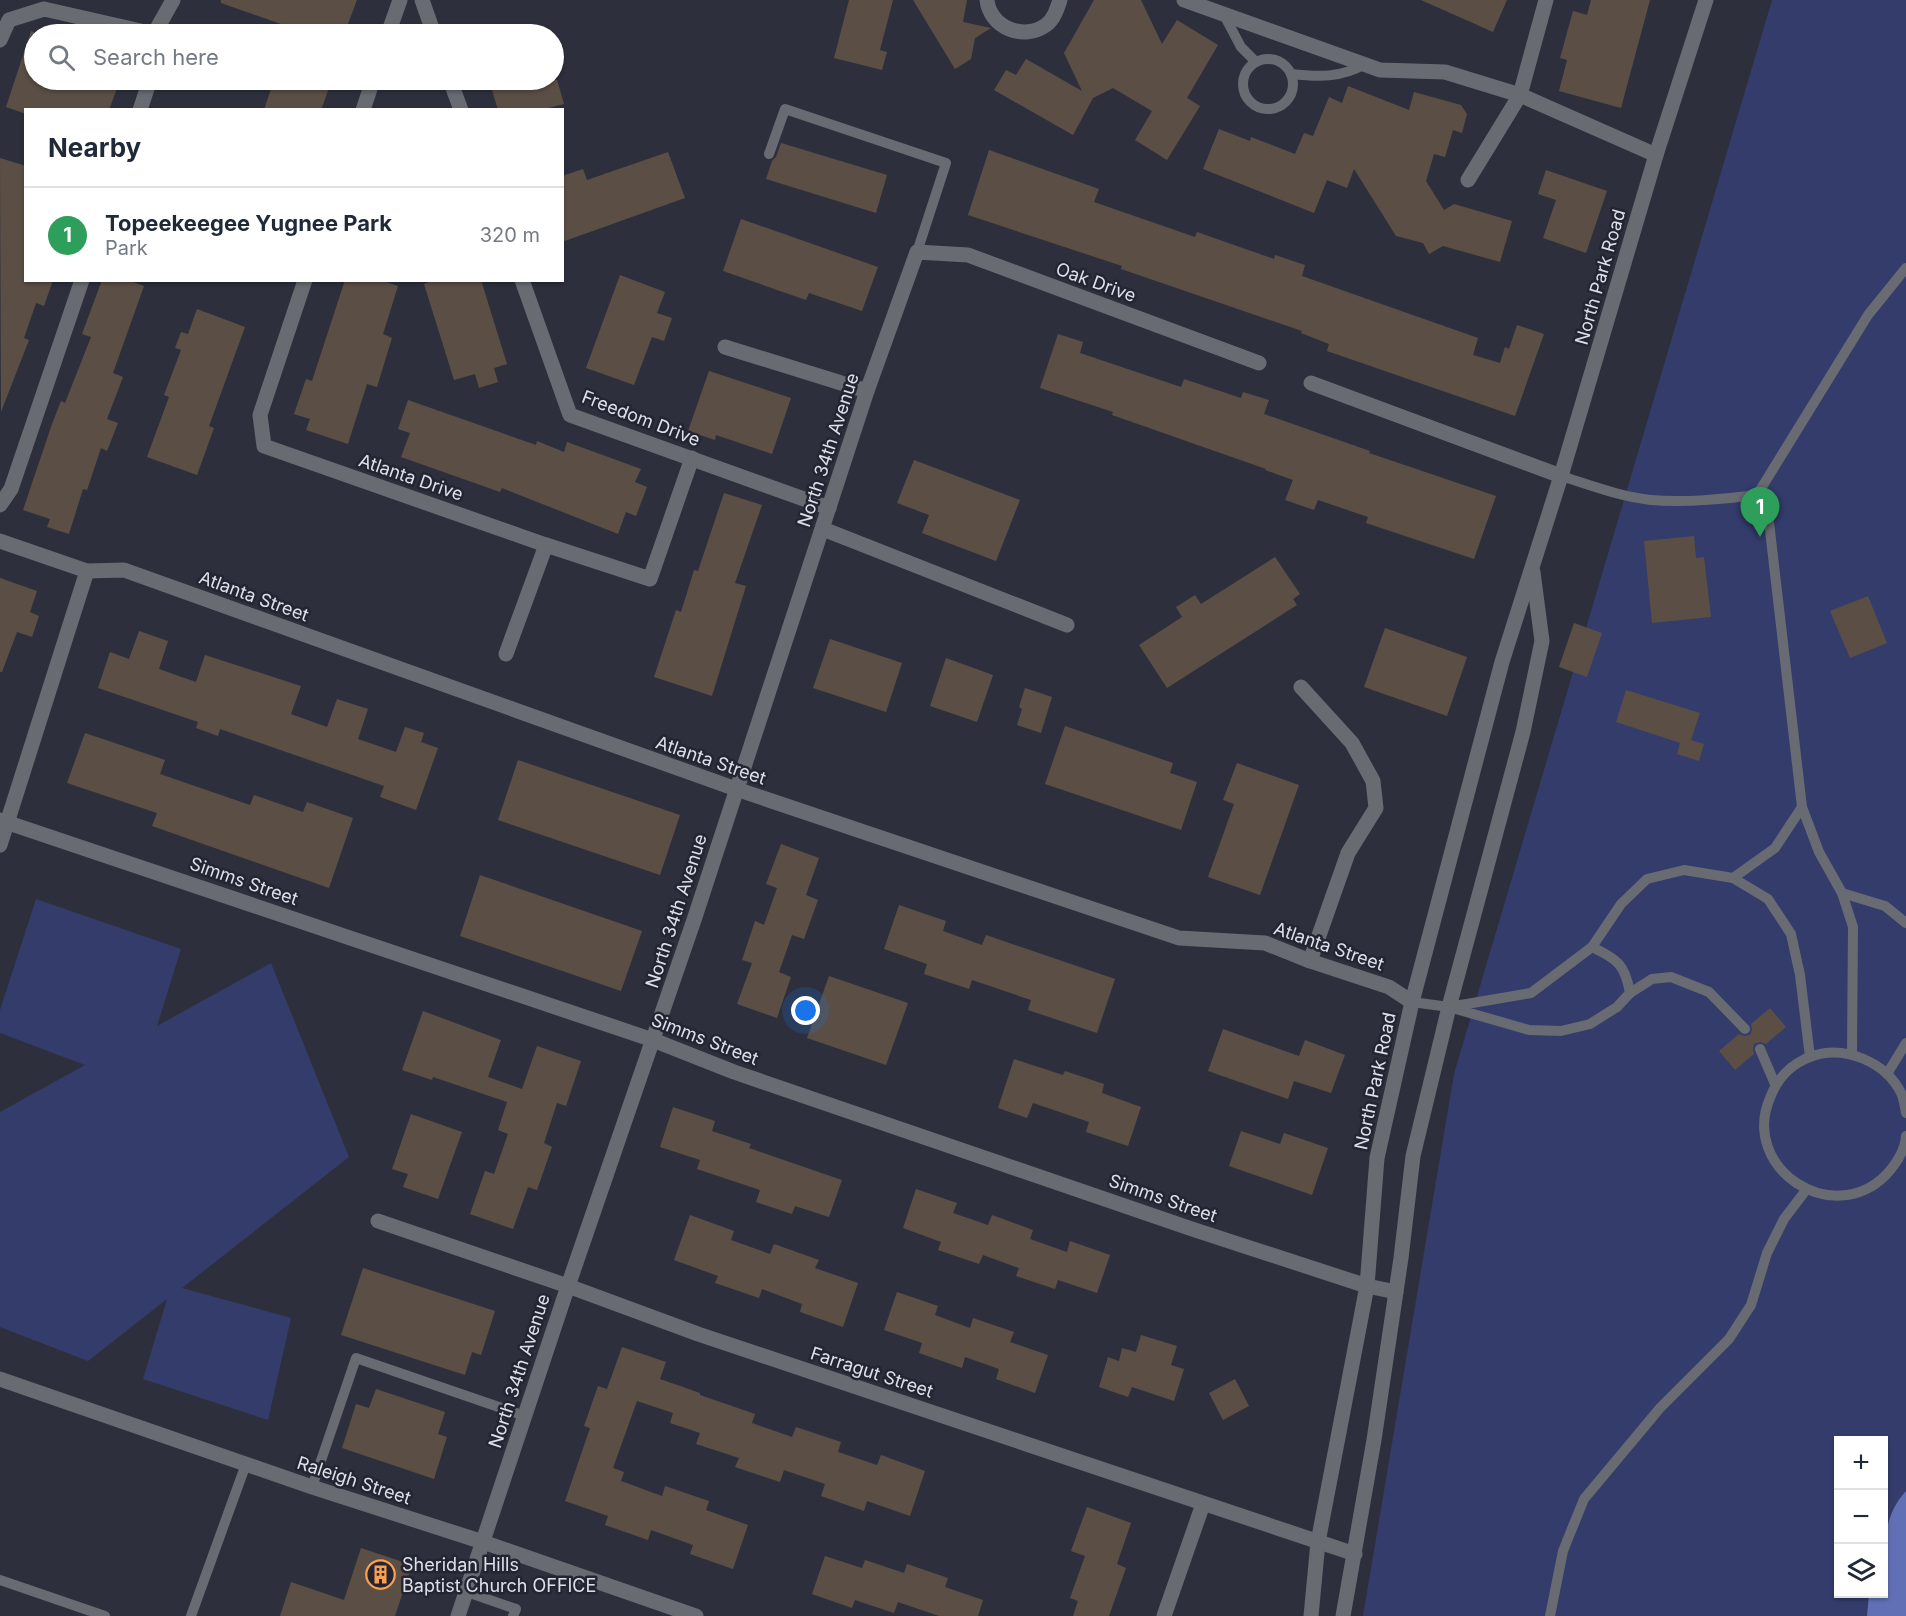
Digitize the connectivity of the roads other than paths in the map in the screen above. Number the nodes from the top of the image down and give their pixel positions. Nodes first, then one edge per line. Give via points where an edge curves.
1 (173, 0) edge
2 (400, 0) edge
3 (422, 0) edge
4 (987, 0) edge
5 (1060, 0) edge
6 (1184, 0) edge
7 (1546, 0) edge
8 (1706, 0) edge
9 (1224, 15) junction
10 (110, 24) edge
11 (160, 24) edge
12 (392, 24) edge
13 (430, 24) edge
14 (0, 40) edge
15 (1256, 62) junction
16 (1365, 64) junction
17 (1291, 74) junction
18 (147, 90) edge
19 (370, 90) edge
20 (454, 90) edge
21 (1520, 95) junction
22 (141, 108) edge
23 (364, 108) edge
24 (460, 108) edge
25 (769, 154) dead end
26 (1656, 154) junction
27 (1468, 180) dead end
28 (917, 252) junction
29 (1906, 268) edge
30 (81, 282) edge
31 (304, 282) edge
32 (523, 282) edge
33 (725, 347) dead end
34 (1259, 363) dead end
35 (1311, 383) dead end
36 (867, 391) junction
37 (692, 458) junction
38 (1561, 476) junction
39 (1757, 495) junction
40 (1, 505) edge
41 (829, 508) junction
42 (823, 529) junction
43 (0, 541) edge
44 (546, 545) junction
45 (1533, 566) junction
46 (87, 571) junction
47 (1067, 625) dead end
48 (506, 654) dead end
49 (1301, 687) dead end
50 (736, 789) junction
51 (1802, 807) junction
52 (4, 821) edge
53 (0, 845) edge
54 (1733, 878) junction
55 (1842, 893) junction
56 (1906, 923) edge
57 (1592, 947) junction
58 (1310, 961) junction
59 (1630, 993) junction
60 (1413, 1002) junction
61 (1449, 1007) junction
62 (1745, 1029) dead end
63 (653, 1040) junction
64 (1906, 1043) edge
65 (1760, 1049) dead end
66 (1851, 1054) junction
67 (1810, 1057) junction
68 (1887, 1074) junction
69 (1775, 1084) junction
70 (1906, 1113) edge
71 (1906, 1136) edge
72 (1806, 1190) junction
73 (378, 1221) dead end
74 (568, 1286) junction
75 (1367, 1286) junction
76 (1396, 1292) junction
77 (0, 1379) edge
78 (525, 1416) junction
79 (246, 1464) junction
80 (312, 1487) junction
81 (1203, 1504) junction
82 (483, 1542) junction
83 (1318, 1542) junction
84 (1355, 1554) junction
85 (0, 1580) edge
86 (467, 1592) junction
87 (515, 1612) edge
88 (105, 1616) edge
89 (191, 1616) edge
90 (458, 1616) edge
91 (696, 1616) edge
92 (1164, 1616) edge
93 (1311, 1616) edge
94 (1343, 1616) edge
95 (1550, 1616) edge

1 - 11 street
2 - 12 street
3 - 13 street
4 - 5 street via 995,19 1020,32 1048,24
6 - 9 street
7 - 21 street
8 - 26 street, North Park Road
9 - 15 lane via 1241,46
9 - 16 street
10 - 14 street via 44,9 9,20
15 - 17 lane via 1280,62
15 - 17 lane via 1249,66 1243,81 1246,96 1258,107 1282,105 1292,91
16 - 17 lane via 1351,72 1324,77
16 - 21 street via 1380,70 1445,72
18 - 22 street
19 - 23 street
20 - 24 street
21 - 26 street
21 - 27 street
25 - 28 lane via 784,109 946,163
26 - 38 street, North Park Road
28 - 34 street, Oak Drive via 968,255
28 - 36 street, North 34th Avenue
29 - 39 lane via 1868,315
30 - 40 street via 11,489
31 - 44 street, Atlanta Drive via 260,415 264,446
32 - 37 street, Freedom Drive via 570,415
33 - 36 street
35 - 38 street
36 - 41 street, North 34th Avenue
37 - 41 street, Freedom Drive
37 - 44 street, Atlanta Drive via 650,579
38 - 39 lane via 1651,500
38 - 45 street, North Park Road
39 - 51 lane via 1769,522
41 - 42 street, North 34th Avenue
42 - 47 street
42 - 50 street, North 34th Avenue
43 - 46 street, Atlanta Street
44 - 48 street
45 - 60 street, North Park Road via 1502,662
45 - 61 street, North Park Road via 1542,641 1523,732
46 - 50 street, Atlanta Street via 124,570
46 - 52 street
49 - 58 street via 1352,743 1373,781 1376,808 1348,853
50 - 58 street, Atlanta Street via 1179,938 1265,943
50 - 63 street, North 34th Avenue
51 - 54 lane via 1775,848
51 - 55 lane via 1819,852
52 - 53 street
52 - 63 street, Simms Street
54 - 57 lane via 1684,870 1647,879 1621,904
54 - 67 lane via 1768,899 1791,934
55 - 56 lane via 1885,906
55 - 66 lane via 1853,927
57 - 59 lane via 1614,958 1627,978
57 - 61 lane via 1531,993
58 - 60 street, Atlanta Street via 1389,987
59 - 61 lane via 1590,1024 1561,1031 1529,1030
59 - 62 lane via 1652,979 1671,977 1709,992
60 - 61 lane
60 - 75 street, North Park Road via 1377,1158
61 - 76 street, North Park Road via 1412,1162
63 - 74 street, North 34th Avenue
63 - 75 street, Simms Street via 755,1079
64 - 68 lane
65 - 69 lane
66 - 67 lane via 1830,1052
66 - 68 lane
67 - 69 lane
68 - 70 lane via 1901,1095
69 - 72 lane via 1766,1107 1766,1140 1785,1176
71 - 72 lane via 1895,1166 1877,1183 1855,1194 1830,1196
72 - 95 lane via 1784,1219 1767,1253 1750,1305 1729,1339 1660,1408 1584,1499 1563,1551
73 - 74 street, Farragut Street
74 - 78 street, North 34th Avenue
74 - 81 street, Farragut Street via 698,1334
75 - 76 street, Simms Street
75 - 83 street, North Park Road
76 - 84 street, North Park Road
77 - 79 street, Raleigh Street
78 - 80 lane via 356,1358
78 - 82 street, North 34th Avenue
79 - 80 street, Raleigh Street
79 - 89 lane
80 - 82 street, Raleigh Street
81 - 83 street, Farragut Street
81 - 92 street
82 - 86 street, North 34th Avenue
82 - 91 street, Raleigh Street
83 - 84 street, Farragut Street
83 - 93 street, North Park Road
84 - 94 street, North Park Road
85 - 88 lane
86 - 87 lane
86 - 90 street, North 34th Avenue

